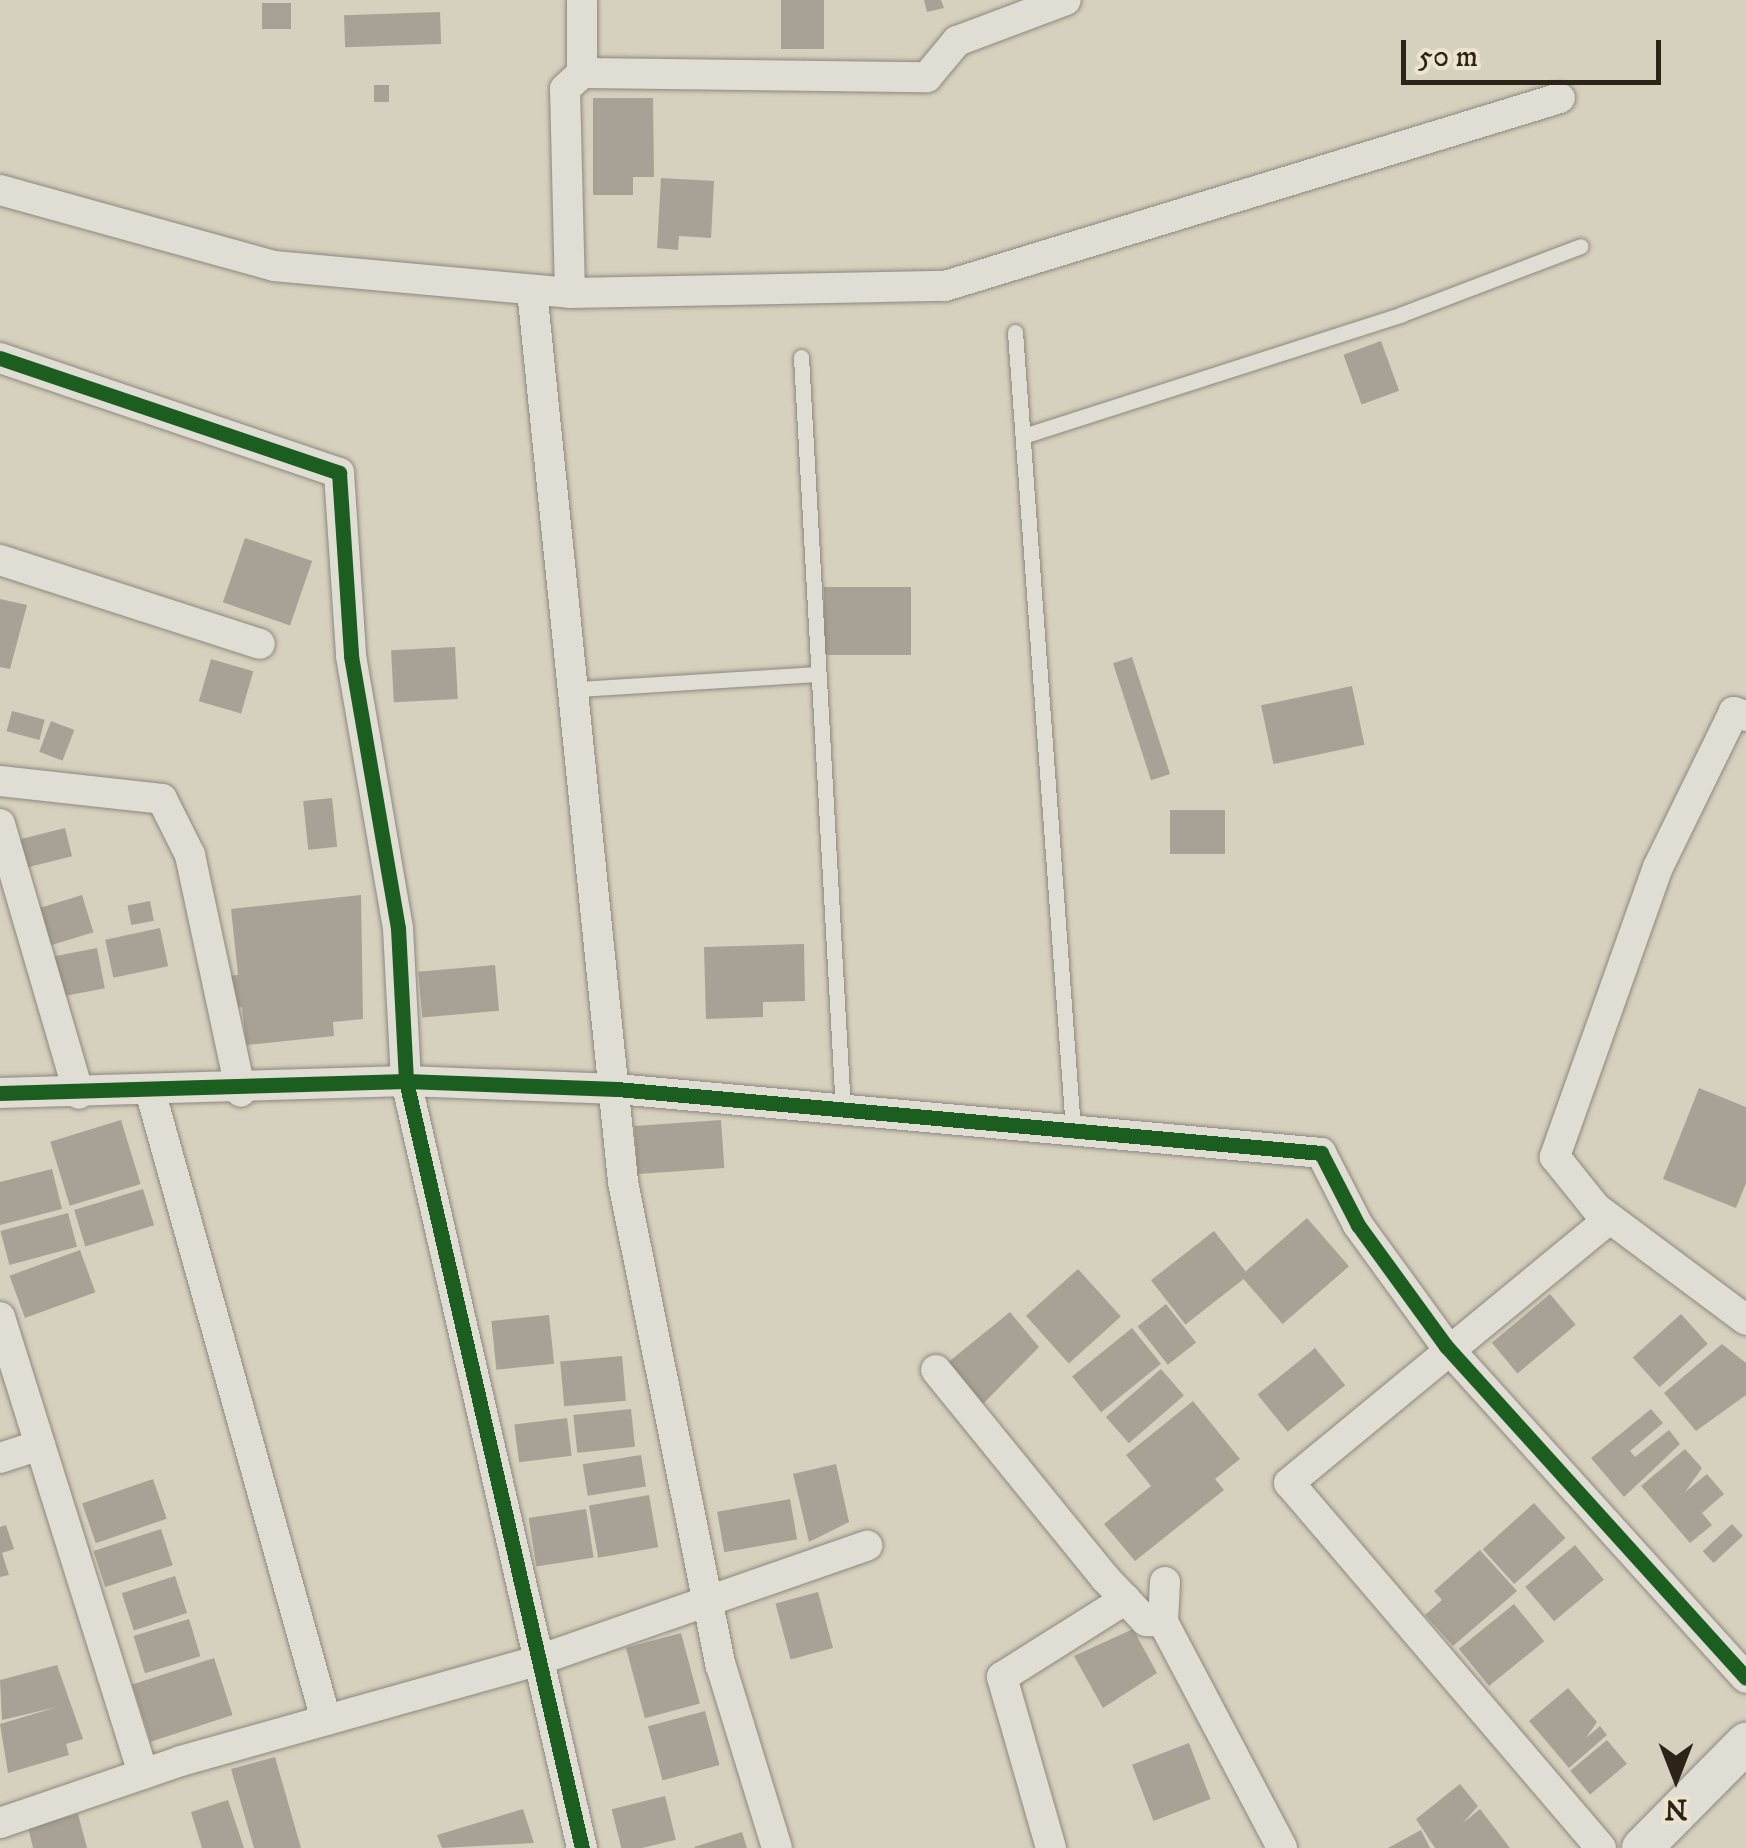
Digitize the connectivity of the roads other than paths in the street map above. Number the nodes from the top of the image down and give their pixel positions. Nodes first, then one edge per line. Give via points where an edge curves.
1 (582, 0) edge
2 (1066, 0) edge
3 (582, 73) junction
4 (1560, 98) dead end
5 (0, 190) edge
6 (1581, 246) dead end
7 (532, 290) junction
8 (570, 293) junction
9 (1016, 332) dead end
10 (0, 358) edge
11 (801, 358) dead end
12 (1023, 436) junction
13 (0, 560) edge
14 (260, 644) dead end
15 (818, 674) junction
16 (578, 689) junction
17 (1746, 716) edge
18 (0, 781) edge
19 (0, 824) edge
20 (406, 1082) junction
21 (617, 1089) junction
22 (0, 1092) edge
23 (241, 1092) junction
24 (79, 1094) junction
25 (150, 1094) junction
26 (843, 1110) junction
27 (1073, 1130) junction
28 (1609, 1219) junction
29 (0, 1317) edge
30 (1746, 1320) edge
31 (1446, 1346) junction
32 (936, 1370) dead end
33 (40, 1445) junction
34 (0, 1458) edge
35 (867, 1546) dead end
36 (1165, 1582) dead end
37 (1126, 1599) junction
38 (708, 1605) junction
39 (1163, 1622) junction
40 (533, 1662) junction
41 (1746, 1678) edge
42 (326, 1720) junction
43 (1746, 1742) edge
44 (143, 1774) junction
45 (0, 1823) edge
46 (1679, 1830) edge
47 (582, 1848) edge
48 (777, 1848) edge
49 (1051, 1848) edge
50 (1282, 1848) edge
51 (1601, 1848) edge
52 (1642, 1848) edge

1 - 3 street
2 - 3 street via 957,41 927,77
3 - 8 street via 565,89
4 - 8 street via 945,286
5 - 7 street via 274,266
6 - 12 lane via 1402,314
7 - 8 street
7 - 16 street
9 - 12 lane
10 - 20 street via 339,473 350,656 398,928
11 - 15 lane
12 - 27 lane
13 - 14 street
15 - 16 lane
15 - 26 lane
16 - 21 street
17 - 28 street via 1734,712 1658,867 1555,1157
18 - 23 street via 162,799 190,855
19 - 24 street
20 - 21 street
20 - 23 street
20 - 40 street
21 - 26 street
21 - 38 street via 623,1182
22 - 24 street
23 - 25 street
24 - 25 street
25 - 42 street
26 - 27 street
27 - 31 street via 1321,1153 1358,1225
28 - 30 street
28 - 31 street
29 - 33 street
31 - 41 street
31 - 51 street via 1289,1483
32 - 37 street
33 - 34 street
33 - 44 street
35 - 38 street
36 - 39 street
37 - 39 street via 1146,1621
37 - 49 street via 1002,1678
38 - 40 street
38 - 48 street
39 - 50 street
40 - 42 street
40 - 47 street
42 - 44 street
43 - 46 street
44 - 45 street
46 - 52 street

